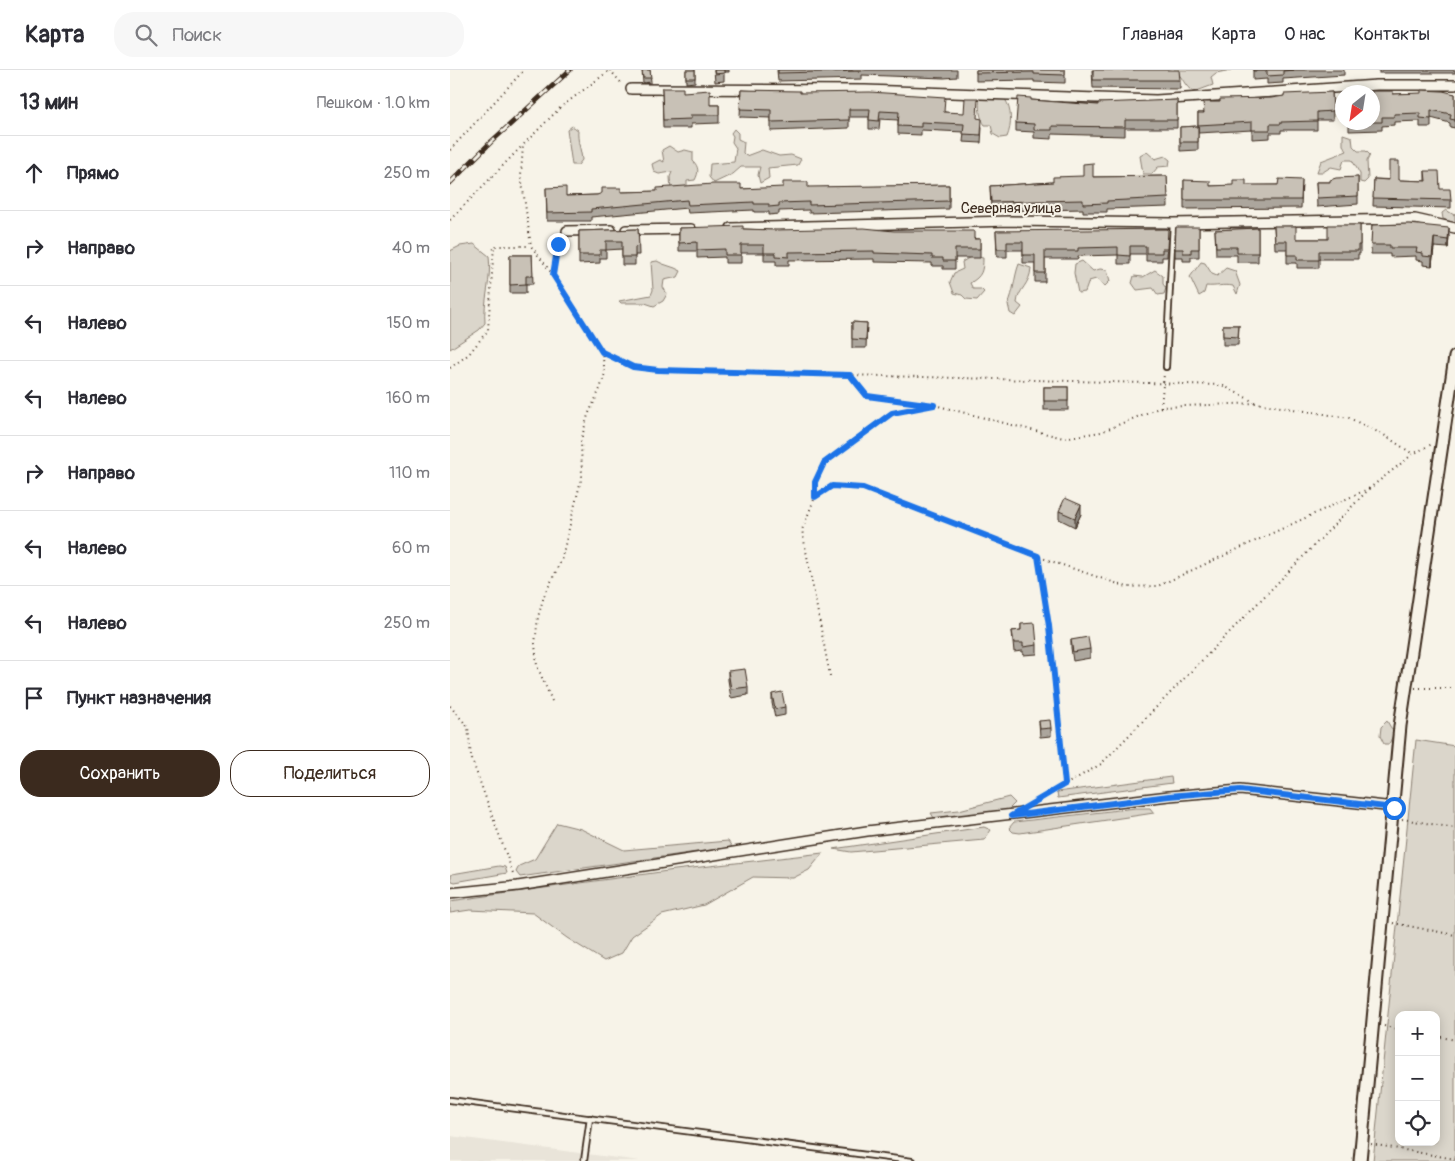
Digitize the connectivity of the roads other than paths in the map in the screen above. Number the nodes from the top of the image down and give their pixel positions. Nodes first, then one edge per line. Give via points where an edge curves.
1 (1455, 85) edge
2 (631, 89) road end
3 (1172, 223) junction
4 (705, 228) edge
5 (725, 228) edge
6 (1455, 228) edge
7 (567, 232) road end
8 (1455, 357) edge
9 (1166, 367) road end
10 (1453, 390) edge
11 (1393, 812) junction
12 (450, 893) edge
13 (450, 1100) edge
14 (590, 1118) junction
15 (584, 1161) edge
16 (912, 1161) edge
17 (1360, 1161) edge

1 - 2 street via 1378,85 1156,100 865,90
3 - 5 street, Северная улица via 1011,221
3 - 6 street, Северная улица via 1415,219
3 - 9 lane
4 - 7 street
8 - 10 street
10 - 11 street via 1406,688
11 - 12 street via 1240,790 1169,796 867,831 518,886
11 - 17 street
13 - 14 lane
14 - 15 lane
14 - 16 lane

